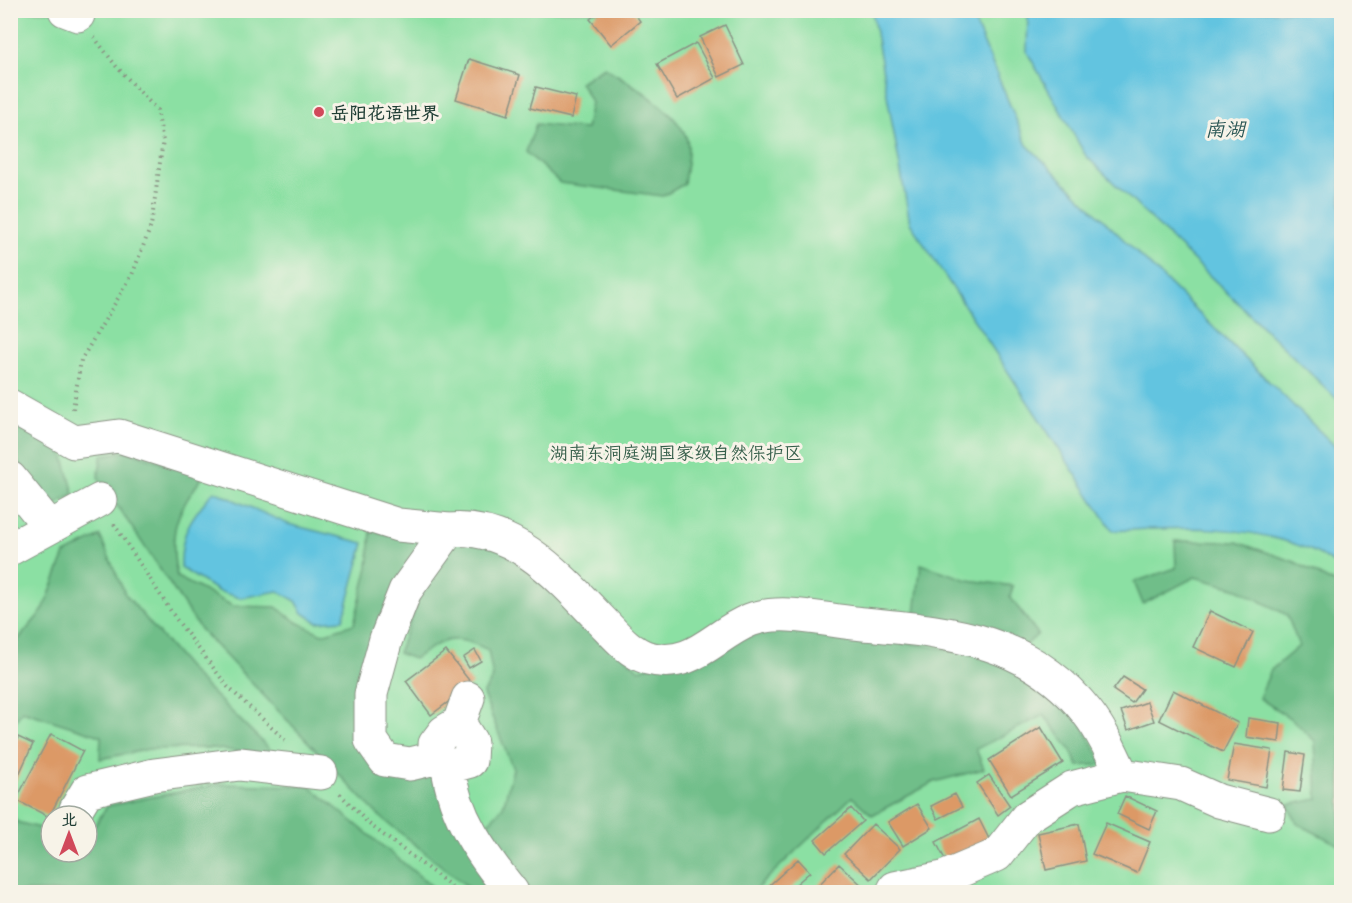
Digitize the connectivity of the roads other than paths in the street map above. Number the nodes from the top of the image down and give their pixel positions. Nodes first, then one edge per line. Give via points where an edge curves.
1 (10, 406) edge
2 (10, 478) edge
3 (100, 500) dead end
4 (50, 527) junction
5 (449, 530) junction
6 (10, 549) edge
7 (463, 710) dead end
8 (442, 762) junction
9 (321, 773) dead end
10 (1122, 775) junction
11 (79, 804) edge
12 (1269, 814) dead end
13 (512, 892) edge
14 (893, 892) edge

1 - 5 street via 74,442 119,436 379,520
2 - 4 street
3 - 4 street
4 - 6 street
5 - 8 street via 405,591 371,694 371,740 385,760 410,764
5 - 10 street via 471,528 513,541 538,559 622,642 646,657 674,662 711,646 751,620 780,615 953,633 999,646 1055,676 1088,712
7 - 8 street via 435,744
8 - 13 street via 461,817 485,859
9 - 11 street via 240,764 154,775 87,791
10 - 12 street via 1181,784 1219,801
10 - 14 street via 1072,788 1028,817 997,855 943,878 895,888

